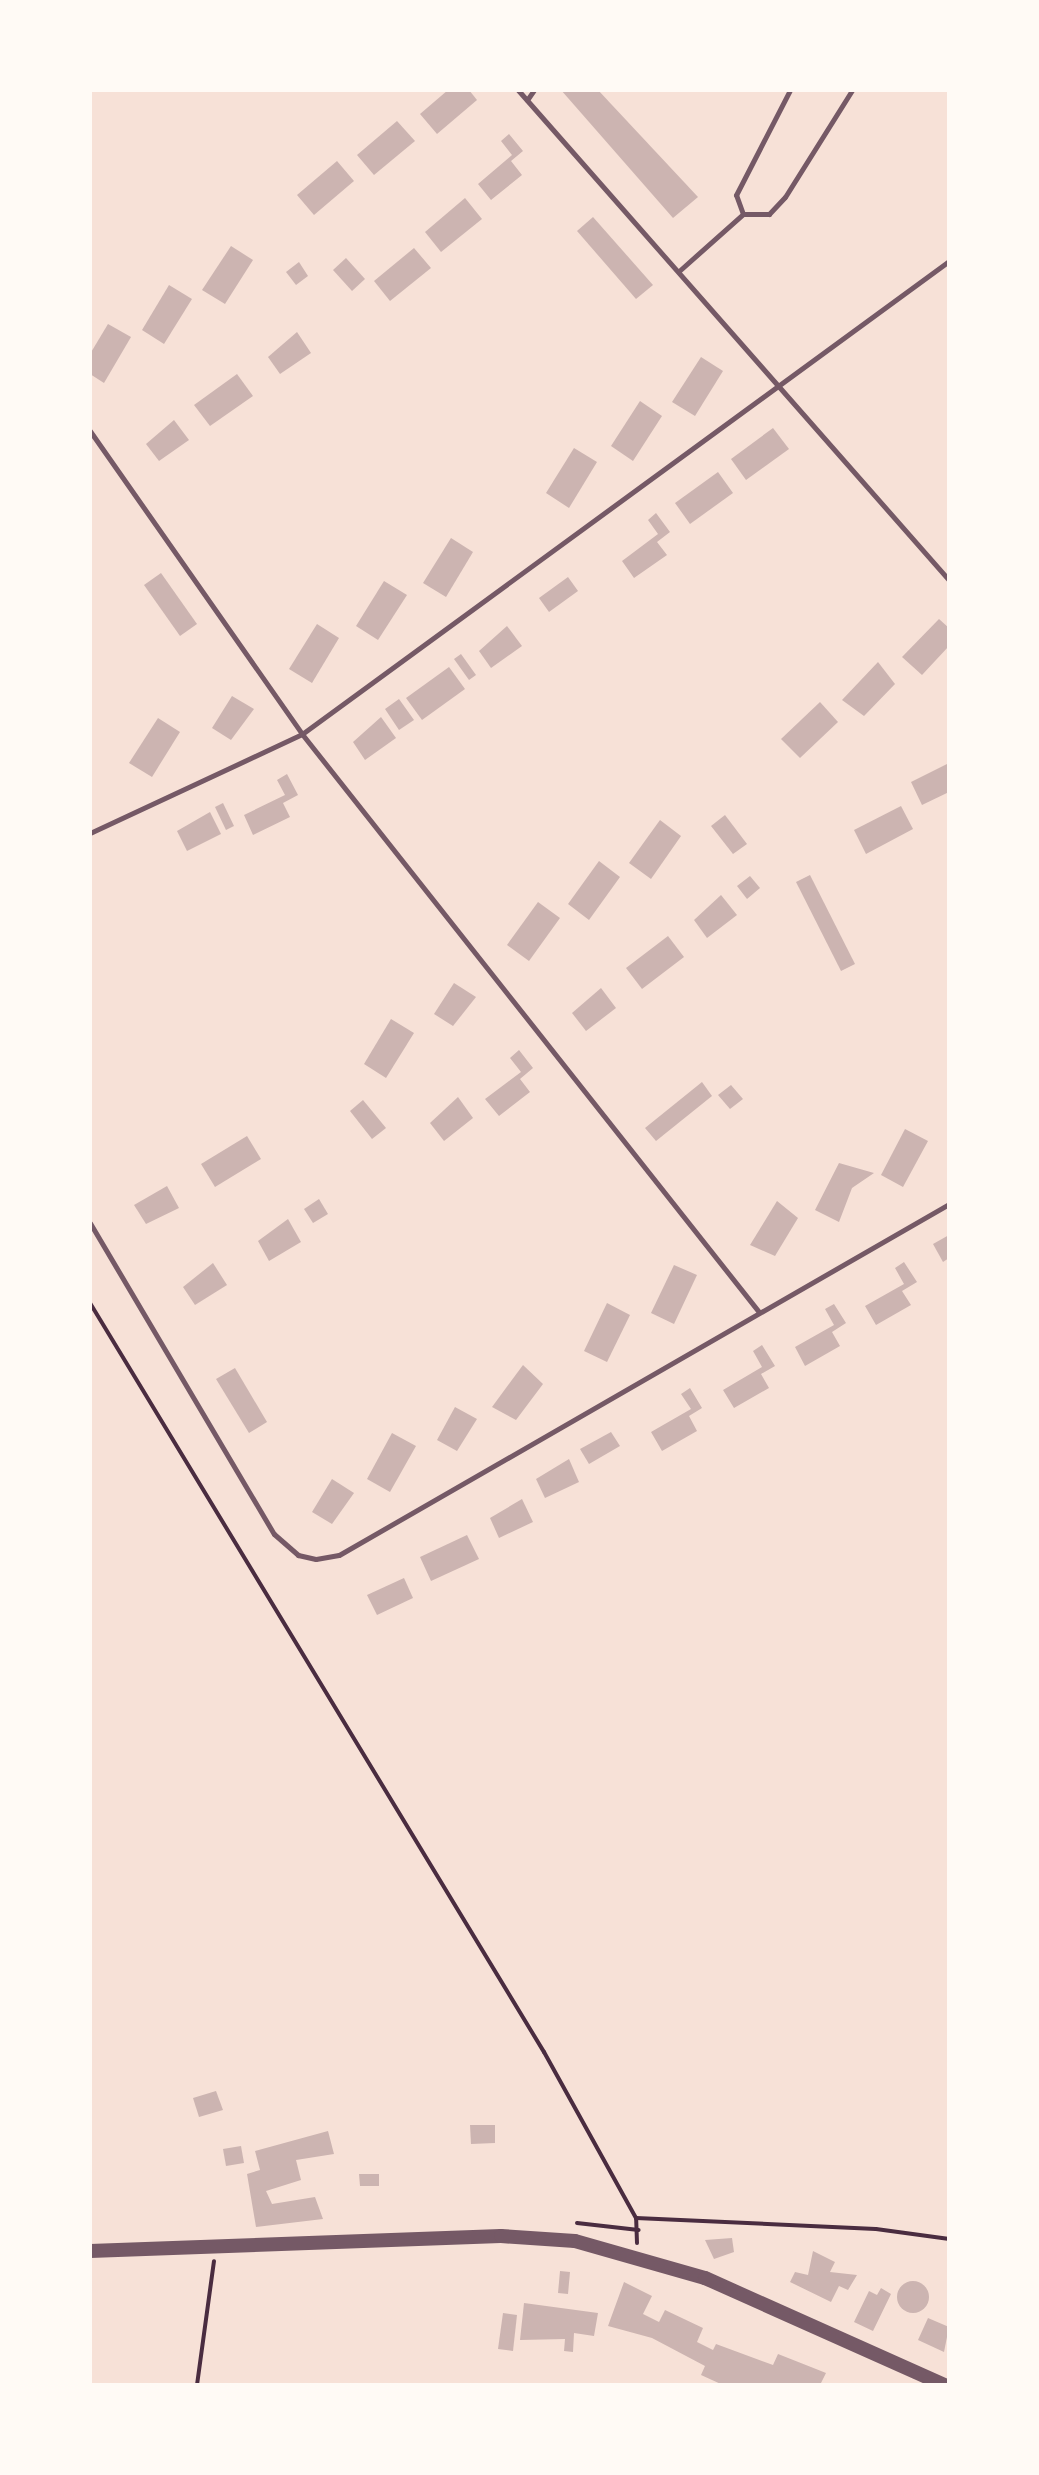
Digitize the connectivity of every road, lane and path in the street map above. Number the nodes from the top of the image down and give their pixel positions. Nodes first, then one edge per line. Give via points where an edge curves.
1 (518, 90) edge
2 (534, 90) edge
3 (790, 90) edge
4 (852, 90) edge
5 (527, 100) junction
6 (743, 214) junction
7 (949, 261) edge
8 (680, 271) junction
9 (783, 387) junction
10 (90, 431) edge
11 (949, 580) edge
12 (302, 734) junction
13 (90, 833) edge
14 (949, 1204) edge
15 (90, 1223) edge
16 (90, 1303) edge
17 (758, 1312) junction
18 (636, 2218) junction
19 (639, 2230) dead end
20 (949, 2239) edge
21 (216, 2246) junction
22 (90, 2252) edge
23 (198, 2385) edge
24 (944, 2385) edge

1 - 5 lane
2 - 5 lane
3 - 6 lane via 736,195
4 - 6 lane via 786,197 769,214
5 - 8 lane
6 - 8 lane
7 - 9 lane
8 - 9 lane
9 - 11 lane
9 - 12 lane
10 - 12 lane
12 - 13 lane
12 - 17 lane
14 - 17 lane
15 - 17 lane via 274,1534 298,1555 339,1555
16 - 18 path via 544,2052
18 - 19 path
18 - 20 path via 876,2229
21 - 22 street
21 - 23 path
21 - 24 street via 501,2236 602,2246 705,2278

